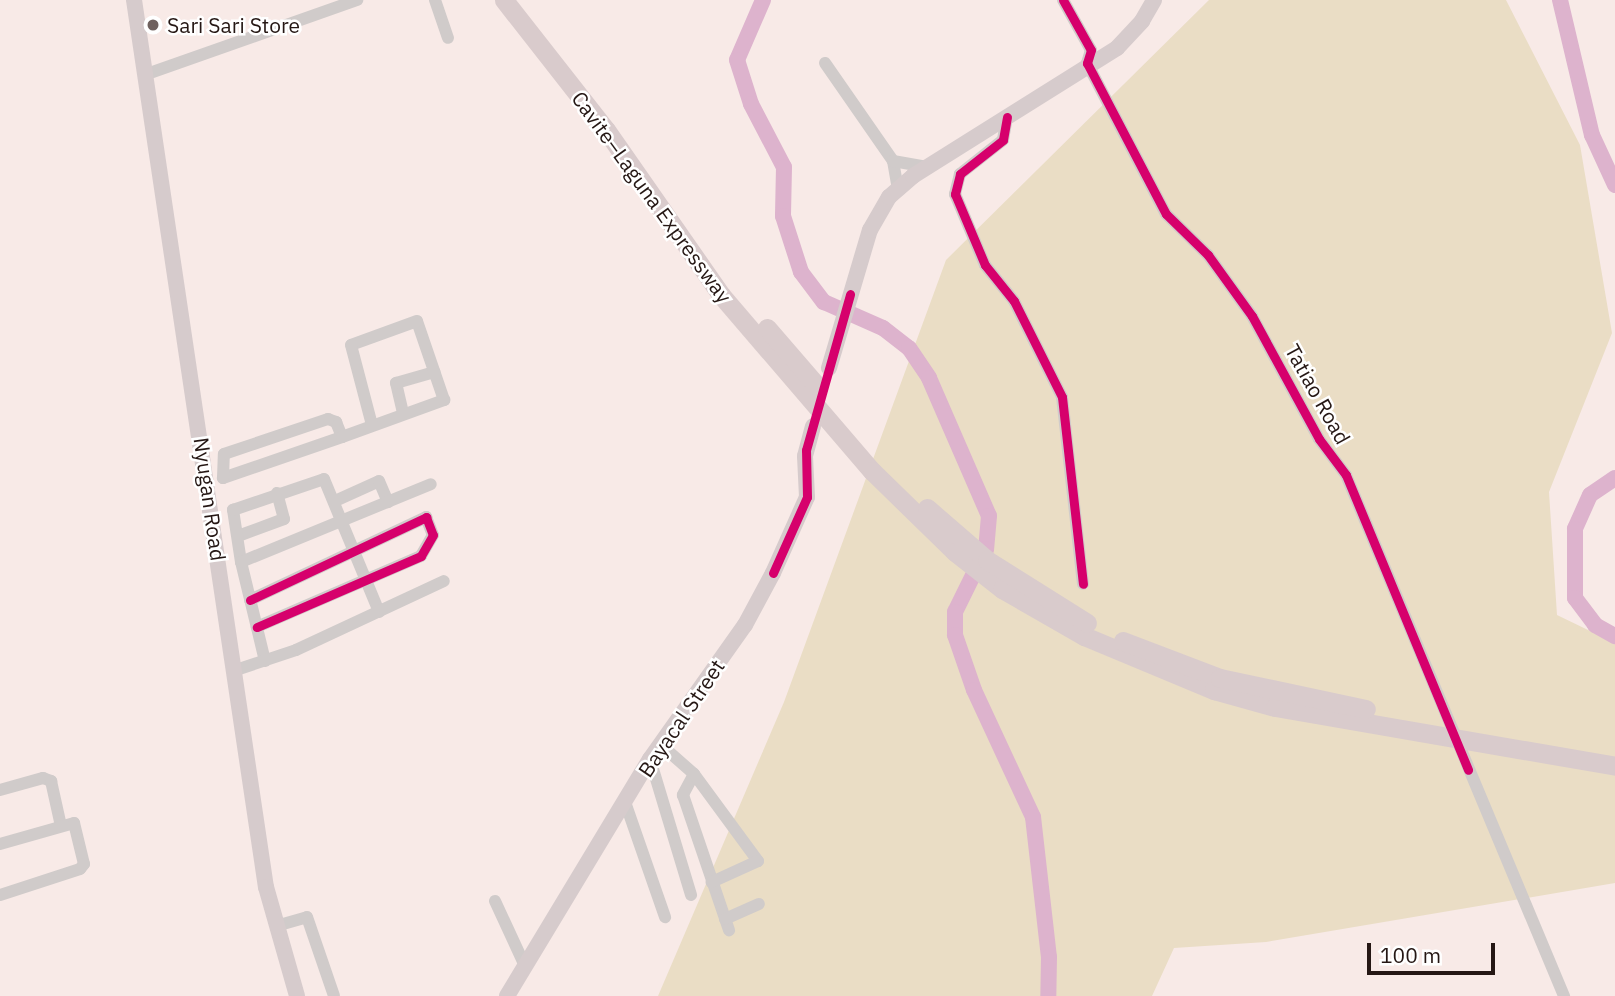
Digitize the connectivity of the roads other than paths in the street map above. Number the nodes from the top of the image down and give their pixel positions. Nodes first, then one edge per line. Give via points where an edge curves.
1 (134, 0) edge
2 (357, 0) edge
3 (435, 0) edge
4 (504, 0) edge
5 (520, 0) edge
6 (1063, 0) edge
7 (1154, 0) edge
8 (448, 38) dead end
9 (825, 63) dead end
10 (1087, 63) junction
11 (147, 74) junction
12 (1007, 117) junction
13 (892, 161) junction
14 (928, 167) junction
15 (898, 188) junction
16 (829, 368) dead end
17 (434, 372) junction
18 (403, 413) junction
19 (372, 425) junction
20 (813, 426) dead end
21 (342, 436) junction
22 (216, 481) junction
23 (431, 484) dead end
24 (277, 493) junction
25 (335, 501) junction
26 (388, 502) junction
27 (233, 510) junction
28 (213, 517) junction
29 (344, 522) junction
30 (932, 522) junction
31 (238, 536) junction
32 (354, 553) junction
33 (241, 562) junction
34 (444, 582) dead end
35 (365, 583) junction
36 (1083, 584) dead end
37 (1029, 598) junction
38 (250, 600) junction
39 (379, 612) junction
40 (257, 627) junction
41 (265, 661) junction
42 (236, 670) junction
43 (660, 744) junction
44 (1615, 753) edge
45 (650, 759) junction
46 (1615, 766) edge
47 (694, 774) junction
48 (0, 790) edge
49 (625, 802) junction
50 (61, 826) junction
51 (0, 844) edge
52 (712, 882) junction
53 (0, 895) edge
54 (691, 895) dead end
55 (495, 901) dead end
56 (759, 904) dead end
57 (665, 917) dead end
58 (276, 926) junction
59 (525, 966) junction
60 (297, 996) edge
61 (334, 996) edge
62 (507, 996) edge
63 (1564, 996) edge

1 - 11 main road, Nyugan Road
2 - 11 street
3 - 8 street
4 - 30 highway, Cavite–Laguna Expressway via 606,130 721,296 872,471
5 - 30 highway, Cavite–Laguna Expressway via 639,155 714,266
6 - 10 street, Tatiao Road via 1091,50
7 - 10 main road via 1117,48
9 - 13 street
10 - 12 main road
10 - 63 street, Tatiao Road via 1166,214 1208,255 1252,316 1319,439 1346,475
11 - 22 main road, Nyugan Road
12 - 14 main road
12 - 36 street via 1003,140 960,174 955,194 985,265 1014,301 1062,397
13 - 14 street
13 - 15 street
14 - 15 main road
15 - 16 main road via 875,219
17 - 18 street via 396,383
17 - 18 street via 444,400
17 - 19 street via 417,321 351,345
18 - 19 street
19 - 21 street
20 - 43 main road, Bayacal Street via 806,456 807,497 773,573 745,625
21 - 22 street
21 - 22 street via 336,422 328,419 223,454
22 - 28 main road, Nyugan Road
23 - 26 street
24 - 25 street via 320,478
24 - 27 street
24 - 31 street via 284,519
25 - 26 street via 379,481
25 - 29 street
26 - 29 street
27 - 28 street
27 - 31 street
28 - 42 main road, Nyugan Road
29 - 32 street
29 - 33 street
30 - 37 highway, Cavite–Laguna Expressway
31 - 33 street
32 - 35 street
32 - 35 street via 426,517 433,535 421,556
32 - 38 street
33 - 38 street
34 - 39 street
35 - 39 street
35 - 40 street
37 - 44 highway, Cavite–Laguna Expressway via 1220,678 1279,693
37 - 46 highway, Cavite–Laguna Expressway via 1153,668 1262,704
38 - 40 street
39 - 41 street
40 - 41 street
41 - 42 street
42 - 58 main road, Nyugan Road
43 - 45 main road, Bayacal Street
43 - 47 street
45 - 49 main road, Bayacal Street
45 - 54 street
47 - 52 street via 683,795
47 - 52 street via 758,861
48 - 50 street via 43,778 51,781
49 - 57 street
49 - 59 main road, Bayacal Street
50 - 51 street
50 - 53 street via 74,823 83,867
52 - 56 street via 727,924
55 - 59 street
58 - 60 main road, Nyugan Road
58 - 61 street via 307,917
59 - 62 main road, Bayacal Street

